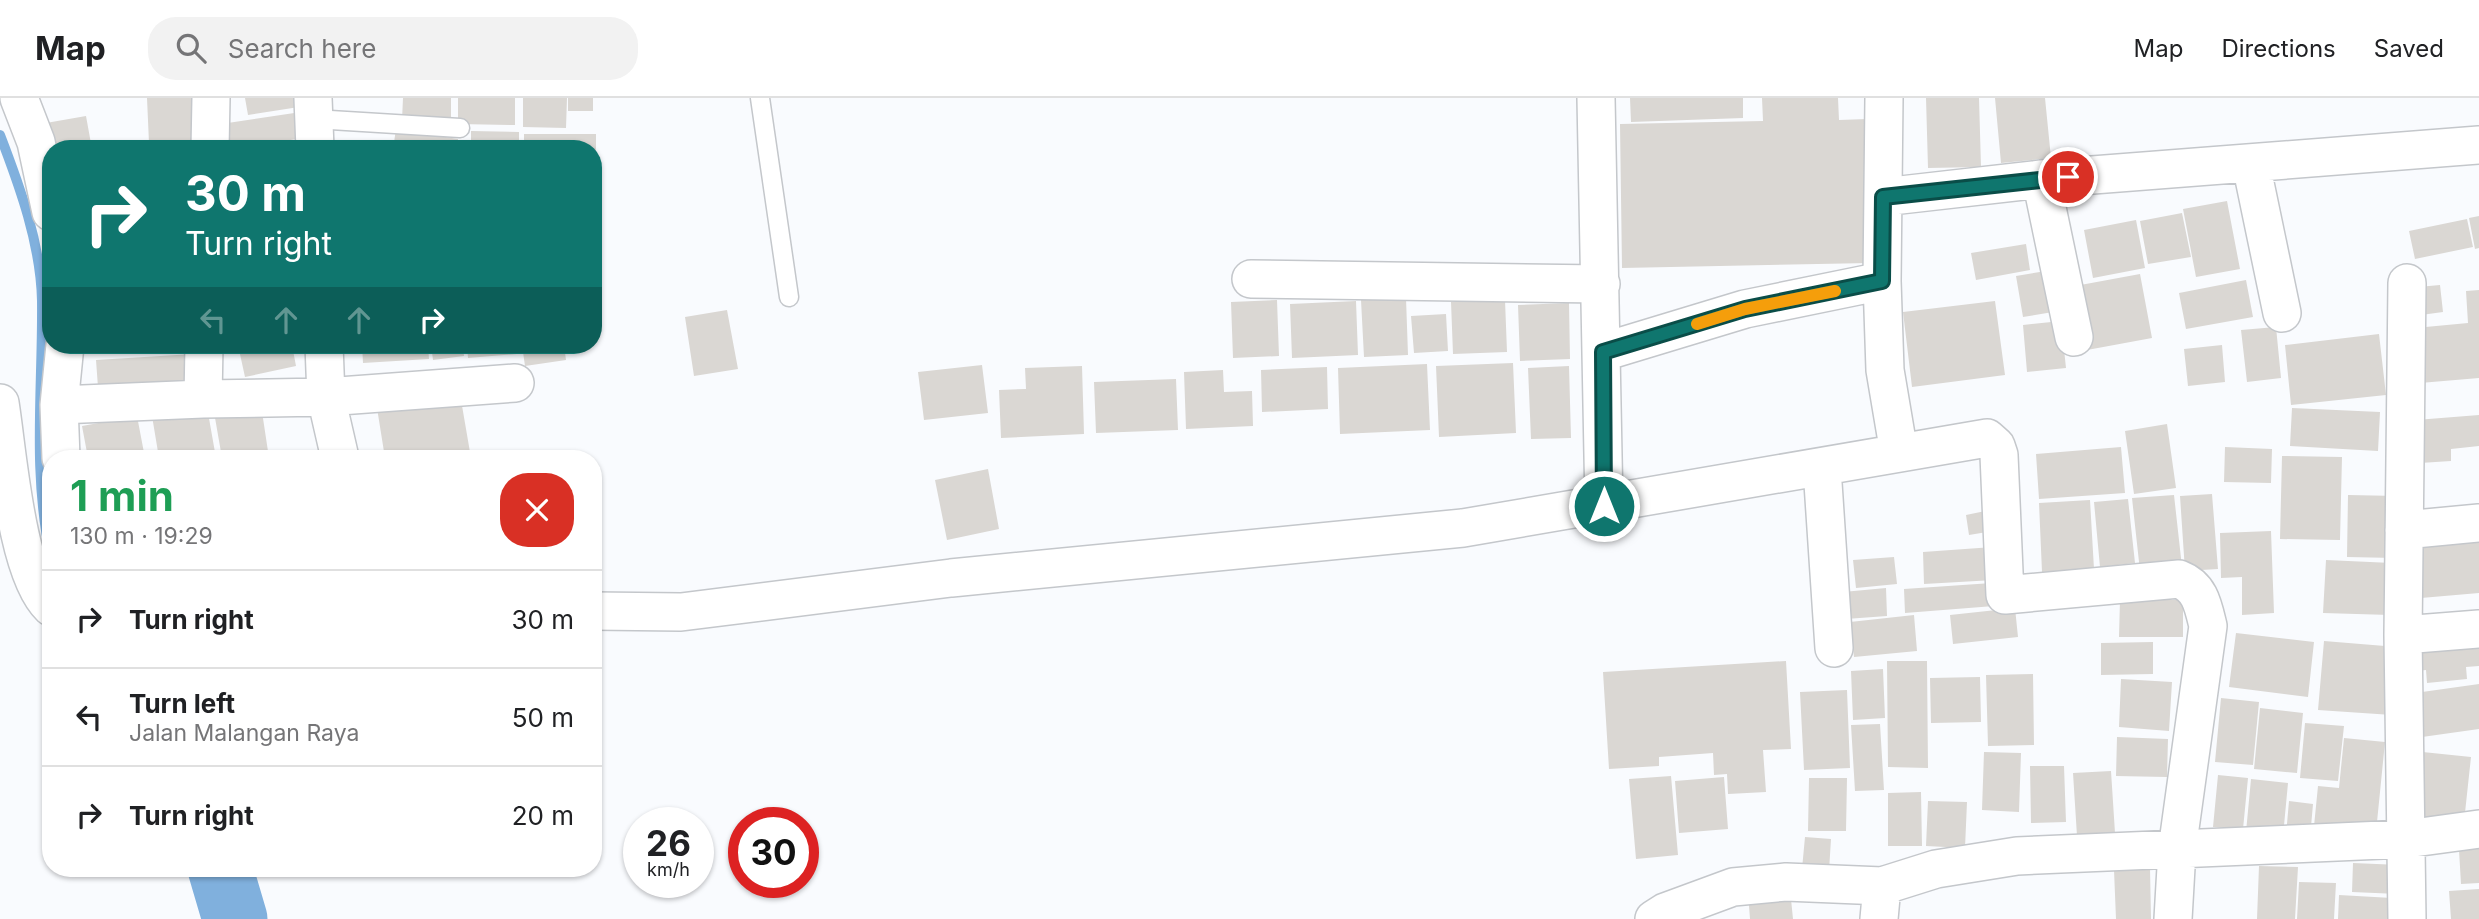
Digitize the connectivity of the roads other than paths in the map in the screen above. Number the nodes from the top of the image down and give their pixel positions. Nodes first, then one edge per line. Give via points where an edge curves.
1 (20, 98) edge
2 (211, 98) edge
3 (760, 98) edge
4 (1595, 98) edge
5 (1884, 98) edge
6 (314, 122) edge
7 (460, 128) dead end
8 (210, 140) edge
9 (2479, 145) edge
10 (2251, 164) junction
11 (42, 170) edge
12 (2041, 179) junction
13 (1883, 197) junction
14 (1251, 279) dead end
15 (1882, 281) junction
16 (1601, 284) junction
17 (2407, 284) dead end
18 (789, 297) dead end
19 (2282, 313) dead end
20 (2074, 337) dead end
21 (1603, 352) junction
22 (64, 354) edge
23 (204, 354) edge
24 (324, 354) edge
25 (515, 383) dead end
26 (326, 397) junction
27 (203, 398) junction
28 (0, 403) edge
29 (59, 405) junction
30 (61, 450) edge
31 (338, 450) edge
32 (1899, 453) junction
33 (1822, 468) junction
34 (1604, 506) junction
35 (2479, 523) edge
36 (2404, 530) junction
37 (42, 599) edge
38 (602, 611) edge
39 (2479, 629) edge
40 (2403, 635) junction
41 (1834, 648) dead end
42 (2479, 830) edge
43 (2406, 839) junction
44 (2177, 850) junction
45 (1880, 902) edge
46 (1654, 919) edge
47 (2173, 919) edge
48 (2407, 919) edge

1 - 11 street
2 - 8 street
3 - 18 lane
4 - 16 street
5 - 13 street
6 - 7 lane
9 - 10 street
10 - 12 street
10 - 19 street
12 - 13 street
12 - 20 street
13 - 15 street
14 - 16 street
15 - 21 street via 1745,309
15 - 32 street via 1885,370
16 - 21 street
17 - 36 street
21 - 34 street
22 - 29 street
23 - 27 street
24 - 26 street
25 - 26 street
26 - 27 street
26 - 31 street
27 - 29 street
28 - 37 street via 23,548
29 - 30 street
32 - 33 street
32 - 44 street via 1987,438 1996,446 2006,594 2179,579 2192,584 2208,626
33 - 34 street
33 - 41 street
34 - 38 street via 1462,528 951,578 681,612
35 - 36 street
36 - 40 street
39 - 40 street
40 - 43 street
42 - 43 street
43 - 44 street
43 - 48 street
44 - 45 street via 2060,852 1977,861
44 - 47 street
45 - 46 street via 1786,882 1733,887

